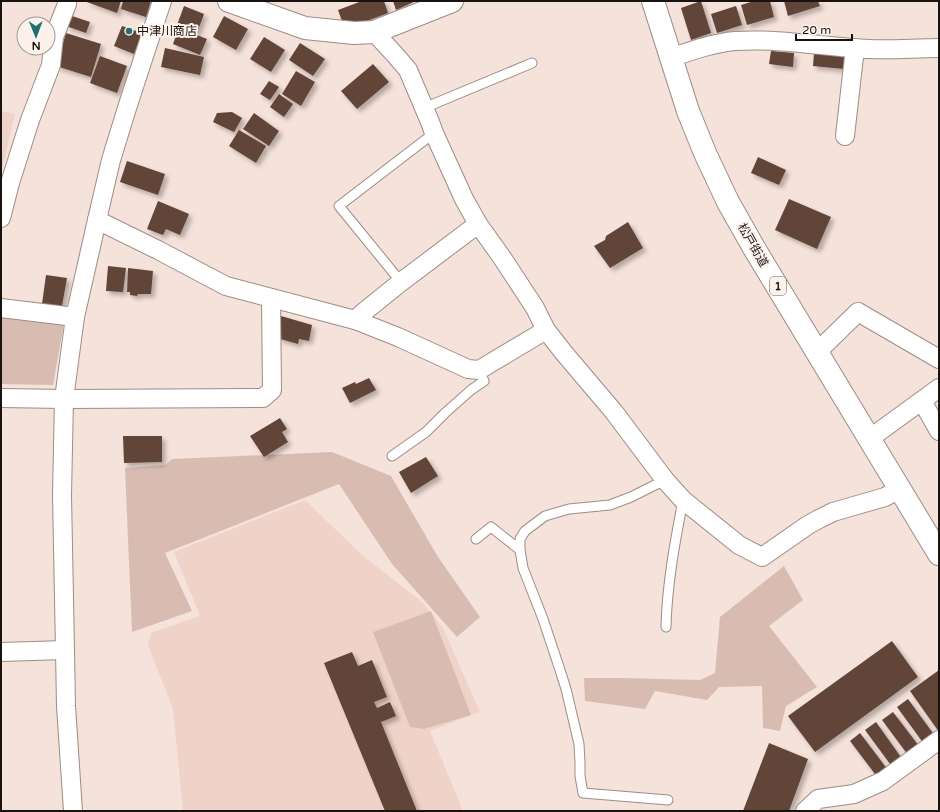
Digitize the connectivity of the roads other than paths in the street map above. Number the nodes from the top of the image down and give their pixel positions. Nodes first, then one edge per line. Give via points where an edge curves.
1 (67, 1) edge
2 (162, 1) edge
3 (228, 1) edge
4 (652, 1) edge
5 (448, 2) edge
6 (374, 32) junction
7 (855, 48) junction
8 (939, 48) edge
9 (670, 58) junction
10 (532, 63) dead end
11 (424, 108) junction
12 (434, 133) junction
13 (845, 136) dead end
14 (1, 218) edge
15 (97, 220) junction
16 (478, 224) junction
17 (401, 282) junction
18 (271, 298) junction
19 (1, 308) edge
20 (75, 317) junction
21 (355, 320) junction
22 (546, 330) junction
23 (818, 352) junction
24 (939, 359) edge
25 (480, 370) junction
26 (939, 388) edge
27 (1, 398) edge
28 (64, 399) junction
29 (922, 401) junction
30 (939, 431) edge
31 (869, 439) junction
32 (392, 456) dead end
33 (665, 480) junction
34 (899, 489) junction
35 (682, 500) junction
36 (476, 539) dead end
37 (520, 550) junction
38 (939, 554) edge
39 (666, 627) dead end
40 (65, 650) junction
41 (1, 652) edge
42 (939, 740) edge
43 (668, 800) dead end
44 (73, 811) edge
45 (805, 811) edge

1 - 14 street via 54,37 51,65 28,127
2 - 15 street via 124,115
3 - 6 main road via 306,28 354,33
4 - 9 main road, 松戸街道 / 1
5 - 6 main road
6 - 11 street via 408,70
7 - 8 street
7 - 9 street via 734,41
7 - 13 street
9 - 23 main road, 松戸街道 / 1 via 688,111 728,202
10 - 11 lane
11 - 12 street
12 - 16 street
12 - 17 lane via 339,206
15 - 18 street via 226,286
15 - 20 street
16 - 17 street
16 - 22 street via 535,308
17 - 21 street
18 - 21 street
18 - 28 street via 272,390 263,398
19 - 20 street
20 - 28 street
21 - 25 street via 468,370
22 - 25 street
22 - 33 street via 614,412
23 - 24 street via 858,312
23 - 31 main road, 松戸街道 / 1
25 - 32 lane via 484,381 426,432
26 - 29 street
27 - 28 street
28 - 40 street via 62,495
29 - 30 street
29 - 31 street
31 - 34 main road, 松戸街道 / 1
33 - 35 street
33 - 37 lane via 610,505 569,509 545,516 520,538
34 - 35 street via 885,497 819,519 762,557 739,545
34 - 38 main road, 松戸街道 / 1
35 - 39 lane
36 - 37 lane via 491,527
37 - 43 lane via 523,568 566,689 578,744 584,794
40 - 41 street
40 - 44 street
42 - 45 street via 883,781 854,794 818,799

